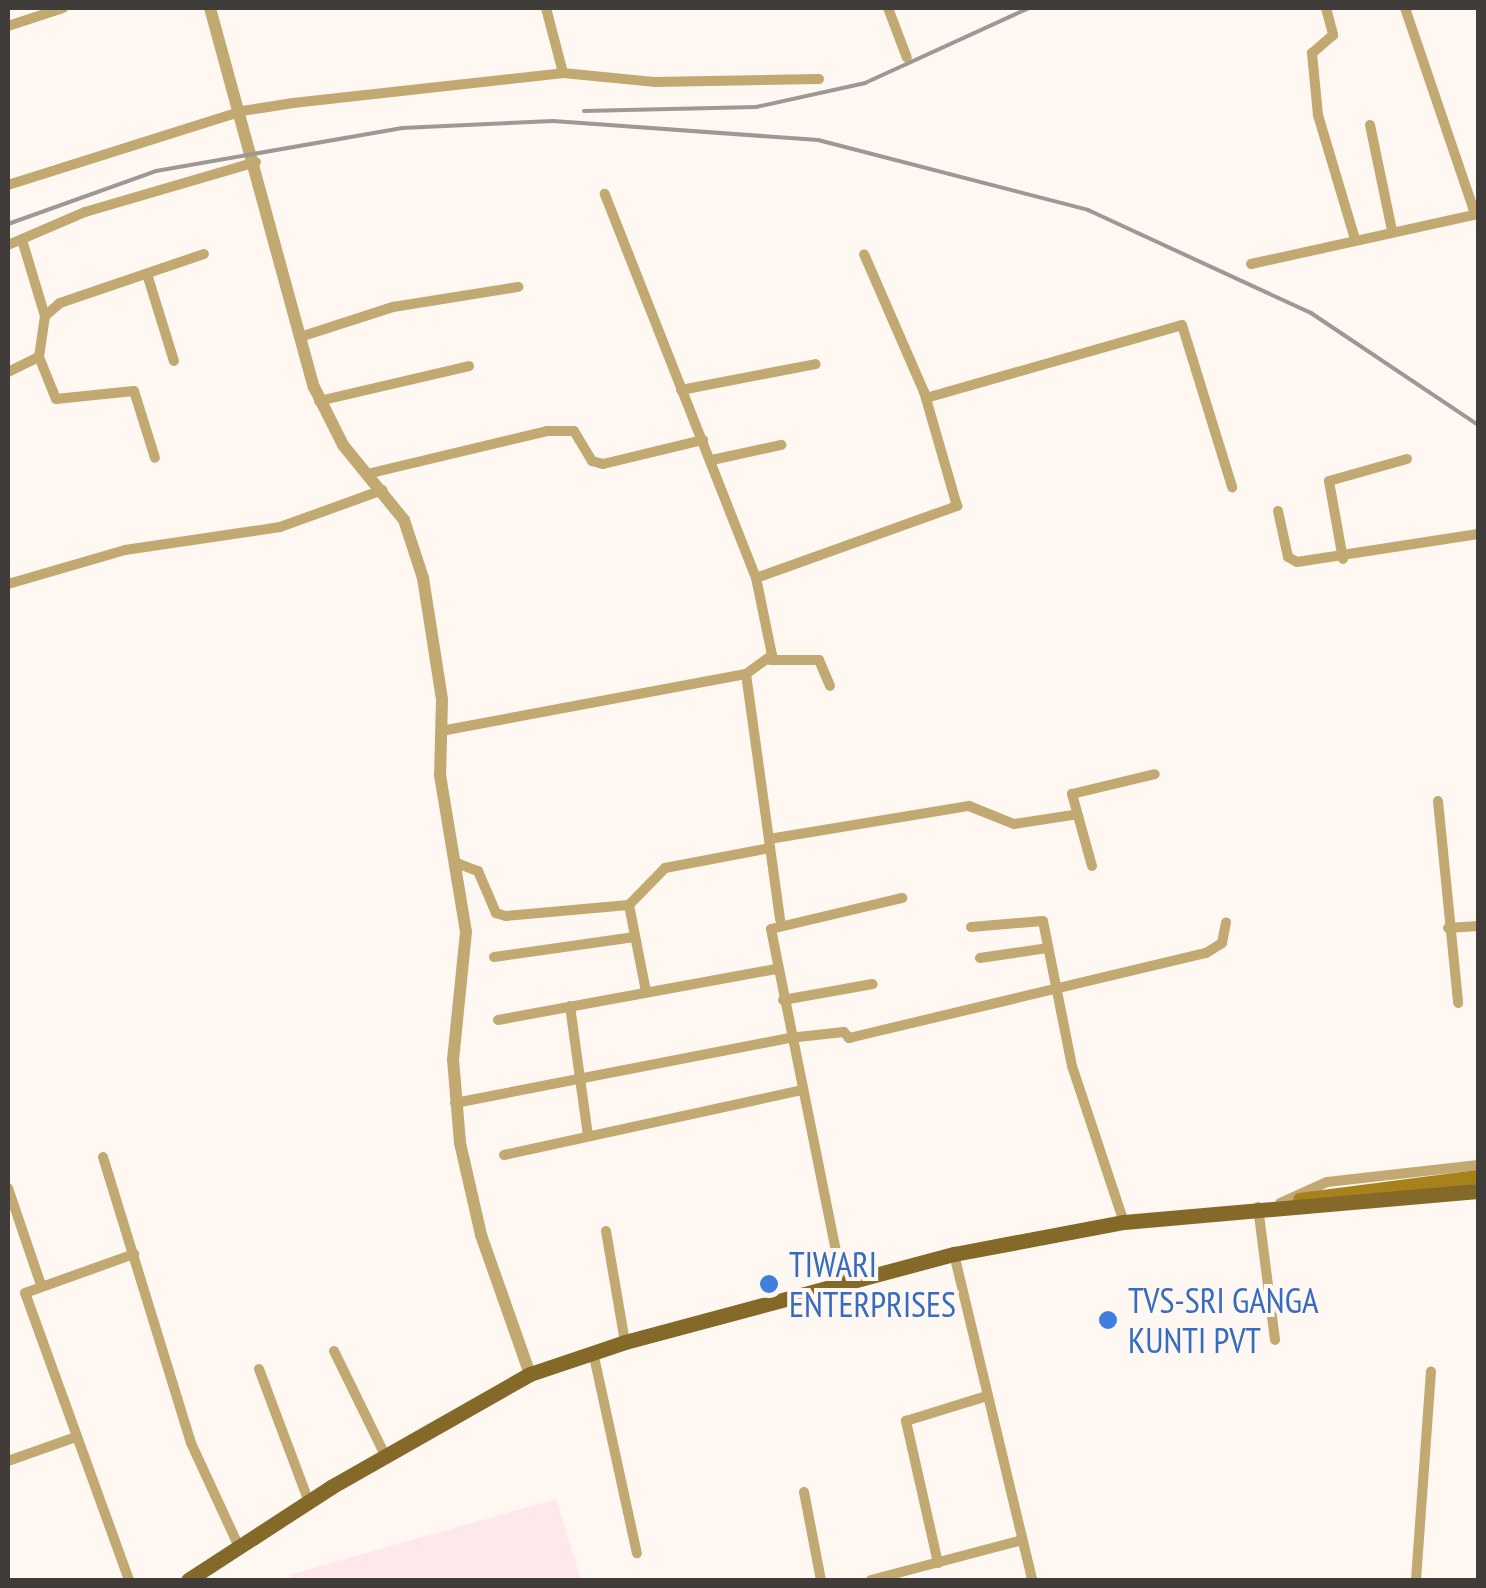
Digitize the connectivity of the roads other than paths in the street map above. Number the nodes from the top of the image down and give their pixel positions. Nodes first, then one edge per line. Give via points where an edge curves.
1 (63, 8) edge
2 (210, 8) edge
3 (546, 8) edge
4 (888, 8) edge
5 (1326, 8) edge
6 (1405, 8) edge
7 (8, 26) edge
8 (907, 58) dead end
9 (563, 73) junction
10 (819, 78) dead end
11 (244, 118) junction
12 (1370, 126) dead end
13 (256, 162) junction
14 (8, 185) edge
15 (605, 194) dead end
16 (1477, 214) edge
17 (1392, 230) junction
18 (1354, 239) junction
19 (22, 240) junction
20 (8, 245) edge
21 (204, 254) dead end
22 (864, 254) dead end
23 (1251, 264) dead end
24 (147, 274) junction
25 (518, 287) dead end
26 (45, 316) junction
27 (300, 337) junction
28 (39, 357) junction
29 (174, 361) dead end
30 (816, 364) dead end
31 (469, 366) dead end
32 (8, 372) edge
33 (681, 390) junction
34 (926, 398) junction
35 (319, 401) junction
36 (703, 440) junction
37 (781, 445) dead end
38 (155, 458) dead end
39 (712, 460) junction
40 (1407, 460) dead end
41 (367, 474) junction
42 (1232, 487) dead end
43 (384, 489) junction
44 (1278, 511) dead end
45 (1478, 534) edge
46 (1343, 559) junction
47 (756, 578) junction
48 (8, 584) edge
49 (770, 660) junction
50 (746, 674) junction
51 (830, 686) dead end
52 (441, 731) junction
53 (1155, 774) dead end
54 (1438, 801) dead end
55 (1072, 815) junction
56 (769, 843) junction
57 (454, 862) junction
58 (1092, 866) dead end
59 (902, 898) dead end
60 (629, 905) junction
61 (780, 920) junction
62 (1226, 922) dead end
63 (1478, 926) edge
64 (971, 927) dead end
65 (1448, 928) junction
66 (635, 937) junction
67 (1048, 948) junction
68 (494, 957) dead end
69 (980, 958) dead end
70 (777, 969) junction
71 (873, 984) dead end
72 (1055, 990) junction
73 (646, 992) junction
74 (782, 1000) junction
75 (1458, 1003) dead end
76 (570, 1006) junction
77 (498, 1020) dead end
78 (789, 1038) junction
79 (578, 1080) junction
80 (803, 1090) junction
81 (455, 1103) junction
82 (588, 1136) junction
83 (504, 1154) dead end
84 (103, 1157) dead end
85 (1478, 1165) edge
86 (1478, 1177) edge
87 (8, 1188) edge
88 (1478, 1191) edge
89 (1280, 1203) junction
90 (1258, 1206) junction
91 (1124, 1222) junction
92 (606, 1231) dead end
93 (134, 1254) junction
94 (954, 1254) junction
95 (40, 1284) junction
96 (843, 1286) junction
97 (1276, 1340) dead end
98 (624, 1342) junction
99 (334, 1351) dead end
100 (593, 1352) junction
101 (259, 1369) dead end
102 (1431, 1372) dead end
103 (530, 1374) junction
104 (987, 1396) junction
105 (76, 1437) junction
106 (385, 1455) junction
107 (8, 1461) edge
108 (804, 1492) dead end
109 (308, 1502) junction
110 (1022, 1540) junction
111 (239, 1548) junction
112 (637, 1553) dead end
113 (938, 1563) junction
114 (129, 1580) edge
115 (188, 1580) edge
116 (821, 1580) edge
117 (872, 1580) edge
118 (1032, 1580) edge
119 (1416, 1580) edge

1 - 7 street
2 - 11 street
3 - 9 street
4 - 8 street
5 - 18 street via 1332,37 1312,52 1318,115
6 - 16 street
9 - 10 street via 654,82
9 - 11 street
11 - 13 street
11 - 14 street
12 - 17 street
13 - 19 street via 86,212
13 - 27 street
15 - 33 street
16 - 17 street
17 - 18 street
18 - 23 street
19 - 20 street
19 - 26 street
21 - 24 street
22 - 34 street
24 - 26 street via 60,303
24 - 29 street
25 - 27 street via 405,304
26 - 28 street
27 - 35 street
28 - 32 street
28 - 38 street via 56,399 134,391
30 - 33 street
31 - 35 street
33 - 36 street
34 - 42 street via 1182,325
34 - 47 street via 958,506
35 - 41 street
36 - 39 street
36 - 41 street via 603,464 592,461 574,431 547,431
37 - 39 street
39 - 47 street
40 - 46 street via 1329,482
41 - 43 street
43 - 48 street via 269,530 125,550
43 - 52 street via 404,520 423,578
44 - 46 street via 1290,560
45 - 46 street
47 - 49 street via 773,639
49 - 50 street
49 - 51 street via 819,660
50 - 52 street
50 - 56 street
52 - 57 street
53 - 55 street via 1075,792
54 - 65 street
55 - 56 street via 1014,824 970,806
55 - 58 street
56 - 60 street via 665,868
56 - 61 street
57 - 60 street via 478,872 501,916
57 - 81 street via 467,962 454,1022
59 - 61 street
60 - 66 street
61 - 70 street via 771,928
62 - 72 street via 1222,943 1206,953
63 - 65 street
64 - 67 street via 1043,922
65 - 75 street
66 - 68 street
66 - 73 street
67 - 69 street
67 - 72 street
70 - 73 street
70 - 74 street
71 - 74 street
72 - 78 street via 849,1038 844,1032
72 - 91 street via 1085,1111
73 - 76 street
74 - 78 street
76 - 77 street
76 - 79 street
78 - 79 street
78 - 80 street
79 - 81 street
79 - 82 street
80 - 82 street
80 - 96 street
81 - 103 street via 469,1194
82 - 83 street
84 - 93 street
85 - 89 street via 1327,1182
86 - 89 main road
87 - 95 street
88 - 89 main road via 1324,1208
89 - 90 main road
90 - 91 main road
90 - 97 street
91 - 94 main road
92 - 98 street
93 - 95 street
93 - 111 street via 191,1443
94 - 96 main road
94 - 104 street
95 - 105 street via 25,1295
96 - 98 main road
98 - 100 main road
99 - 106 street
100 - 103 main road
100 - 112 street
101 - 109 street
102 - 119 street
103 - 106 main road
104 - 110 street
104 - 113 street via 906,1421
105 - 107 street
105 - 114 street
106 - 109 main road
108 - 116 street
109 - 111 main road
110 - 113 street
110 - 118 street
111 - 115 main road
113 - 117 street

